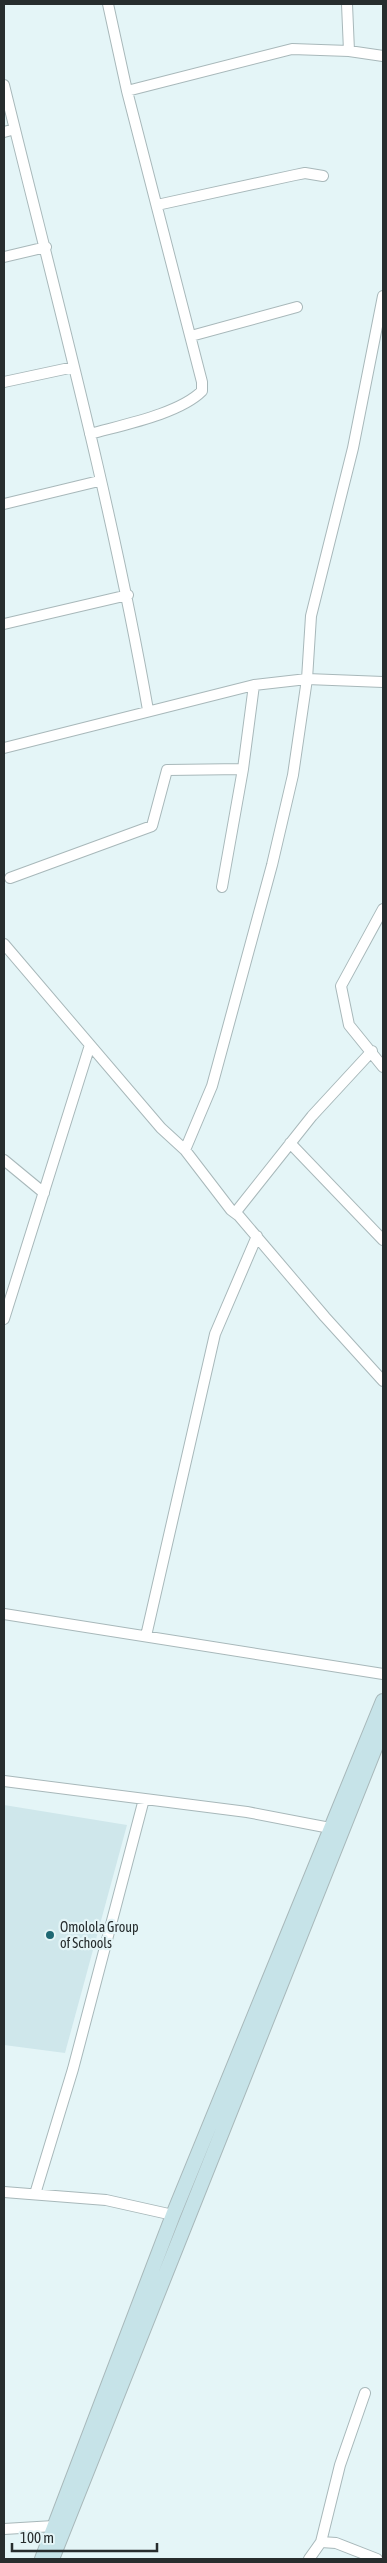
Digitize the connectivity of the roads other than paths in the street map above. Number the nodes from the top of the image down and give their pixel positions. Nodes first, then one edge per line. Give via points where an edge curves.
1 (108, 4) edge
2 (347, 4) edge
3 (349, 51) junction
4 (383, 56) edge
5 (4, 85) edge
6 (127, 92) junction
7 (15, 129) junction
8 (4, 132) edge
9 (323, 176) dead end
10 (157, 205) junction
11 (46, 246) junction
12 (4, 257) edge
13 (383, 296) edge
14 (297, 307) dead end
15 (191, 336) junction
16 (74, 367) junction
17 (4, 382) edge
18 (90, 434) junction
19 (99, 481) junction
20 (4, 504) edge
21 (128, 595) junction
22 (4, 624) edge
23 (307, 679) junction
24 (383, 682) edge
25 (254, 685) junction
26 (148, 710) junction
27 (4, 748) edge
28 (243, 769) junction
29 (10, 878) dead end
30 (222, 887) dead end
31 (383, 909) edge
32 (4, 944) edge
33 (90, 1045) junction
34 (372, 1051) junction
35 (383, 1067) edge
36 (290, 1143) junction
37 (185, 1150) junction
38 (4, 1160) edge
39 (44, 1194) junction
40 (235, 1213) junction
41 (257, 1236) junction
42 (383, 1240) edge
43 (4, 1319) edge
44 (383, 1381) edge
45 (4, 1614) edge
46 (146, 1636) junction
47 (383, 1674) edge
48 (383, 1701) edge
49 (383, 1728) edge
50 (4, 1781) edge
51 (144, 1799) junction
52 (330, 1828) junction
53 (4, 2192) edge
54 (35, 2194) junction
55 (173, 2215) junction
56 (365, 2393) dead end
57 (54, 2526) junction
58 (4, 2529) edge
59 (321, 2542) junction
60 (42, 2559) edge
61 (52, 2559) edge
62 (309, 2559) edge
63 (377, 2559) edge

1 - 6 street
2 - 3 street
3 - 4 street
3 - 6 street via 292,49
5 - 7 street
6 - 10 street
7 - 8 street
7 - 11 street
9 - 10 street via 294,175
10 - 15 street
11 - 12 street
11 - 16 street
13 - 23 street via 353,448 311,616
14 - 15 street
15 - 18 street via 202,382 202,391 196,397 150,418
16 - 17 street
16 - 18 street
18 - 19 street
19 - 20 street
19 - 21 street
21 - 22 street
21 - 26 street
23 - 24 street
23 - 25 street
23 - 37 street via 293,775 272,865 212,1086
25 - 26 street
25 - 28 street
26 - 27 street
28 - 29 street via 168,770 152,826
28 - 30 street
31 - 34 street via 341,986 349,1025
32 - 33 street
33 - 37 street via 161,1128
33 - 39 street
34 - 35 street
34 - 36 street
36 - 40 street
36 - 42 street
37 - 40 street
38 - 39 street
39 - 43 street
40 - 41 street
41 - 44 street
41 - 46 street via 215,1334
45 - 46 street
46 - 47 street
48 - 52 main road
49 - 61 main road
50 - 51 street
51 - 52 street via 247,1812
51 - 54 street via 73,2069
52 - 55 main road
53 - 54 street
54 - 55 street via 106,2200
55 - 57 main road
56 - 59 street via 340,2465
57 - 58 street
57 - 60 main road
59 - 62 street
59 - 63 street via 336,2543

